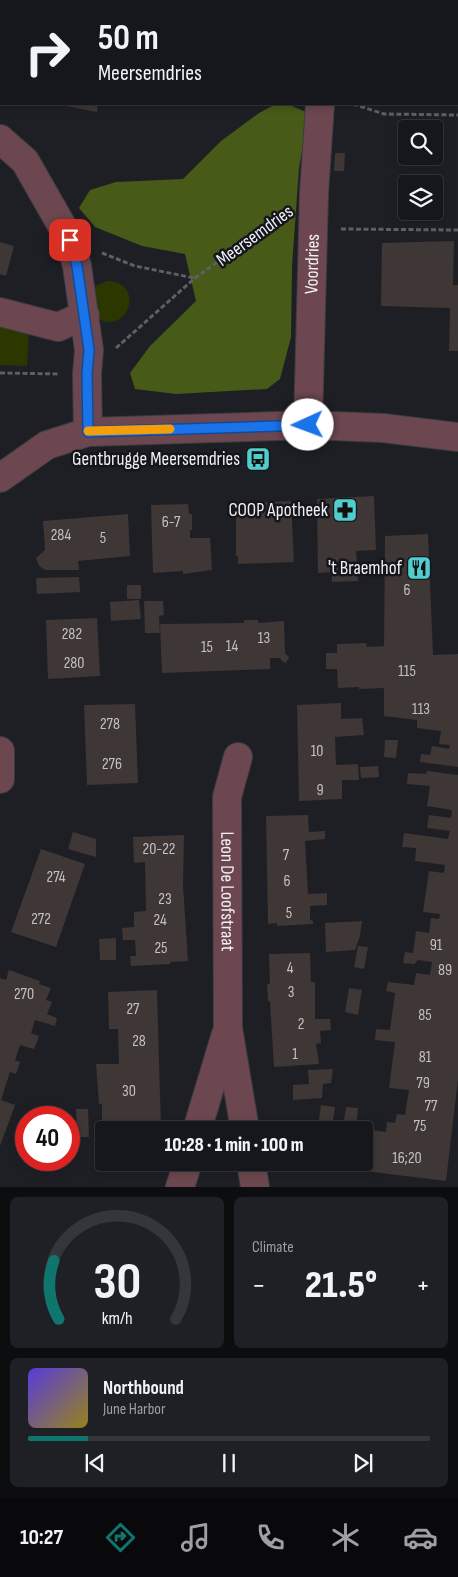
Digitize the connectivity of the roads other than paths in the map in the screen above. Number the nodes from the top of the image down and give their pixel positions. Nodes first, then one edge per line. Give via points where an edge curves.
1 (320, 105) edge
2 (0, 139) edge
3 (0, 312) edge
4 (85, 315) junction
5 (308, 425) junction
6 (88, 432) junction
7 (458, 436) edge
8 (0, 478) edge
9 (0, 751) edge
10 (238, 757) dead end
11 (0, 779) edge
12 (228, 1028) junction
13 (200, 1121) edge
14 (244, 1121) edge
15 (185, 1171) edge
16 (252, 1171) edge
17 (180, 1187) edge
18 (255, 1187) edge

1 - 5 street, Voordries via 314,193
2 - 4 street via 25,161 70,240
3 - 4 street via 58,327
4 - 6 street via 89,350
5 - 6 street
5 - 7 street
6 - 8 street via 46,445
9 - 11 street
10 - 12 street, Leon De Loofstraat via 227,797
12 - 13 street, Leon De Loofstraat
12 - 14 street, Leon De Loofstraat
15 - 17 street
16 - 18 street

